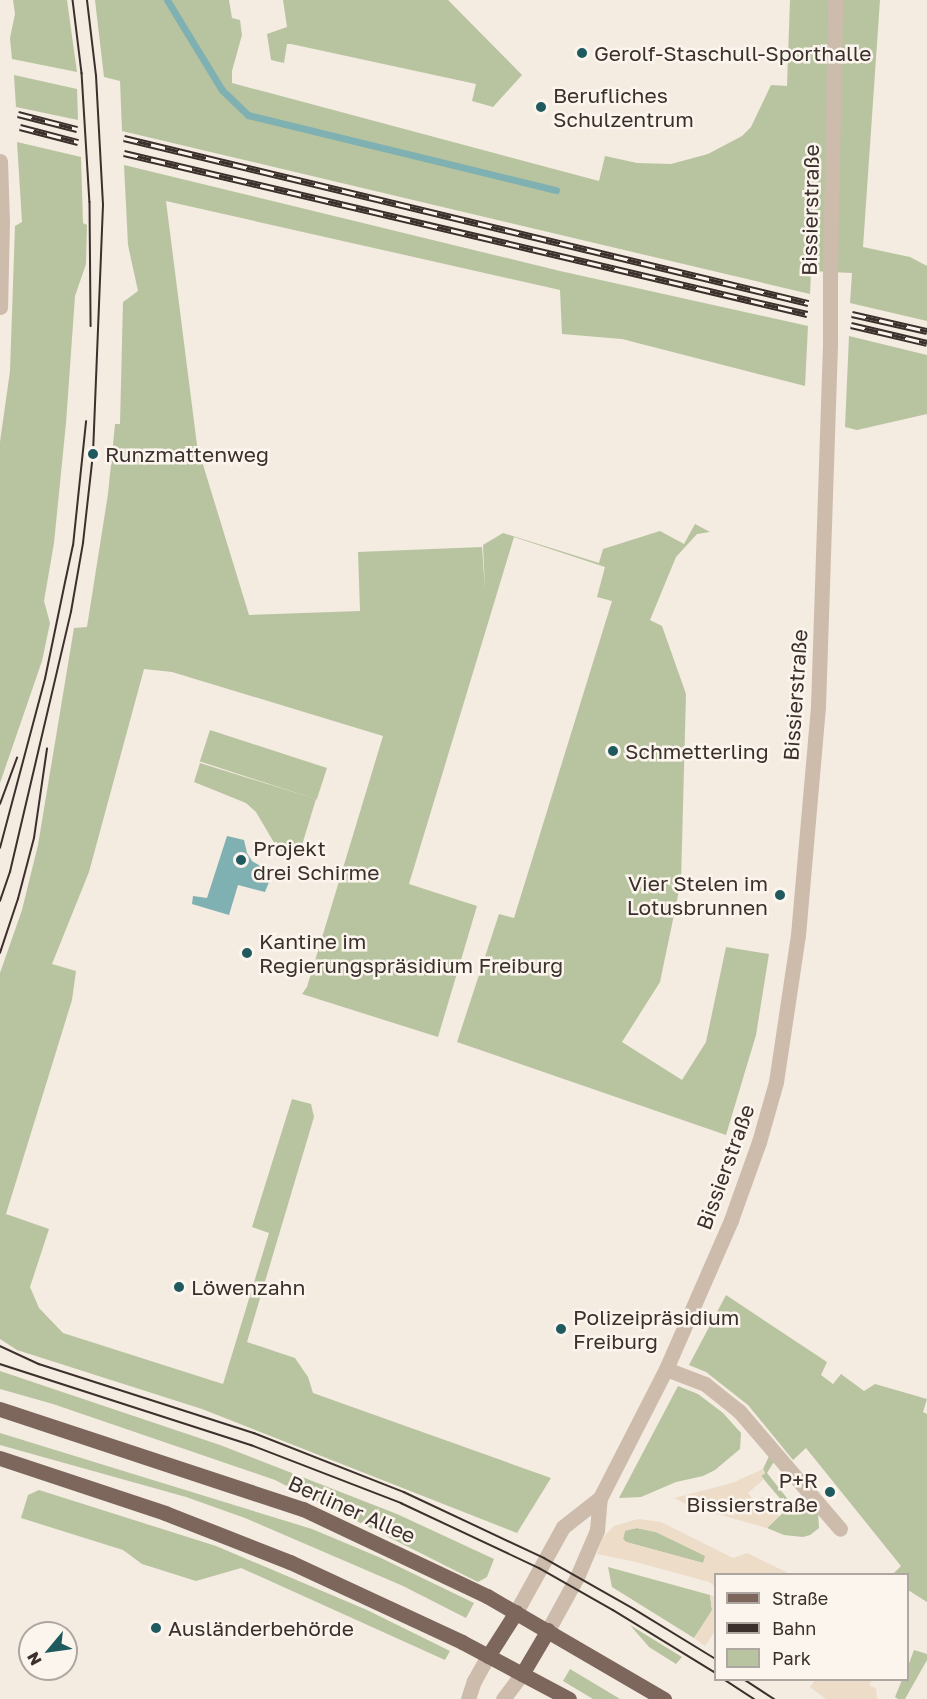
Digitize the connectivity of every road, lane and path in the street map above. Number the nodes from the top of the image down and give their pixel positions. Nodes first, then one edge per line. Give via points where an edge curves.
1 (835, 0) edge
2 (0, 161) edge
3 (1, 181) edge
4 (0, 307) edge
5 (666, 1369) junction
6 (0, 1409) edge
7 (0, 1458) edge
8 (600, 1498) junction
9 (840, 1529) dead end
10 (516, 1612) junction
11 (548, 1630) junction
12 (488, 1656) junction
13 (522, 1674) junction
14 (468, 1699) edge
15 (503, 1699) edge
16 (569, 1699) edge
17 (664, 1699) edge

1 - 5 street, Bissierstraße, bridge via 830,342 818,706 798,934 777,1082 759,1142 731,1220
2 - 3 street
3 - 4 street
5 - 8 street, Bissierstraße
5 - 9 street via 705,1384 740,1411
6 - 10 main road, Berliner Allee via 303,1509
7 - 12 main road via 251,1546 363,1594
8 - 10 street, Bissierstraße via 563,1527
8 - 11 street, Bissierstraße via 597,1530
10 - 11 main road, Berliner Allee
10 - 12 main road
11 - 13 main road
11 - 17 main road, Berliner Allee
12 - 13 main road
12 - 14 street
13 - 15 street
13 - 16 main road

